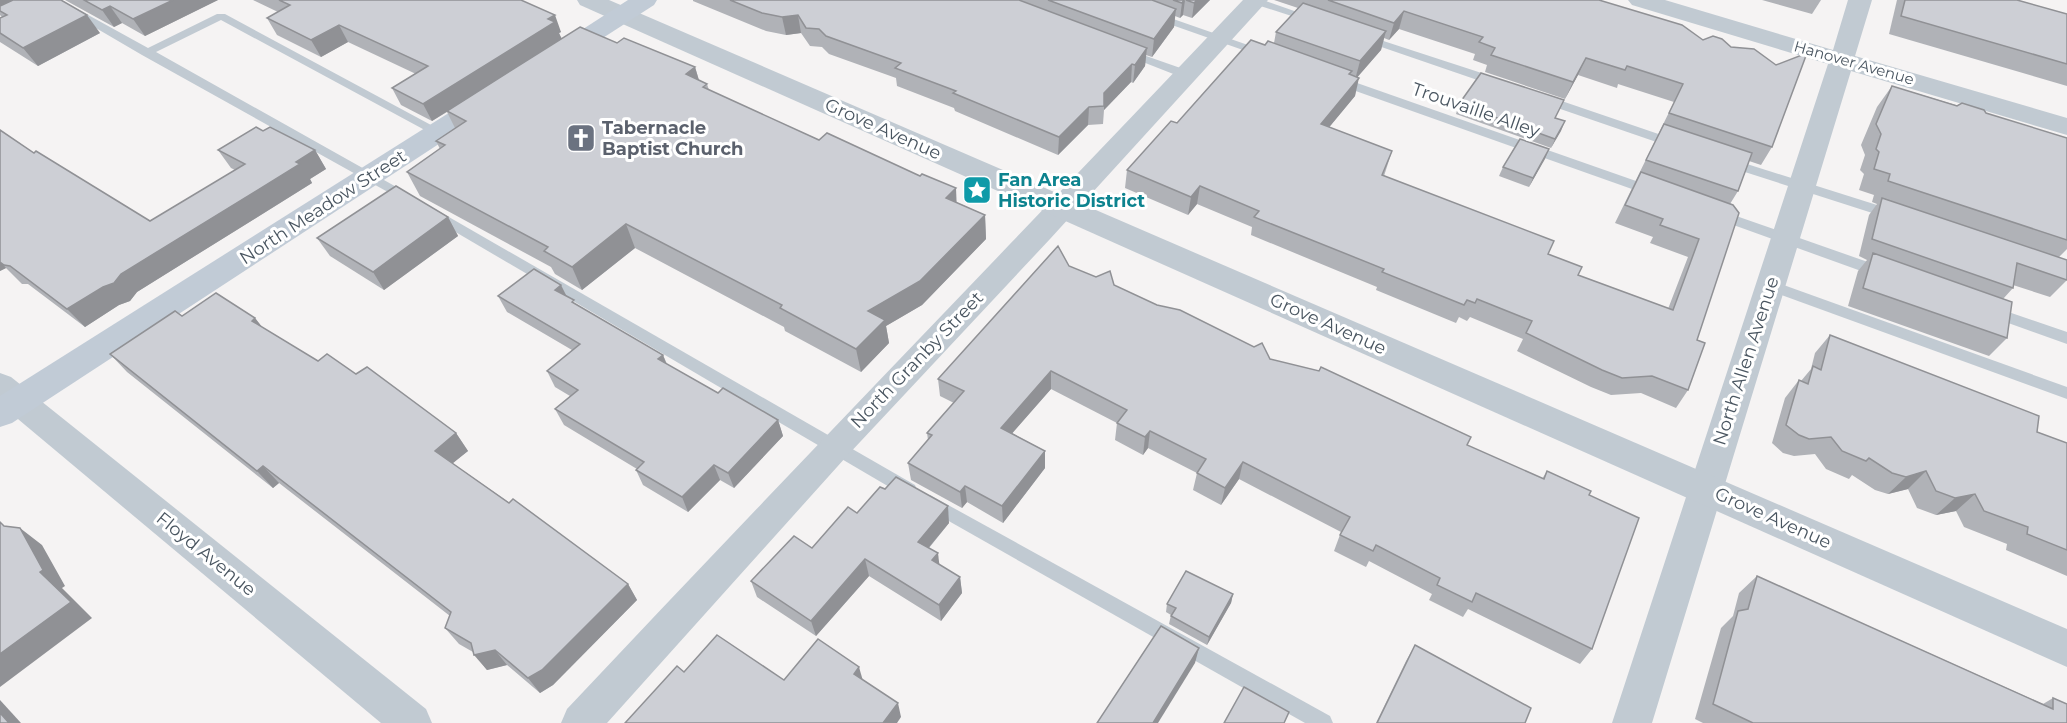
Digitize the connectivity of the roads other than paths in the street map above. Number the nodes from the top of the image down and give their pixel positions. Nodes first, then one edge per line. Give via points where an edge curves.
1 (589, 0) edge
2 (1255, 0) edge
3 (1640, 0) edge
4 (1860, 0) edge
5 (44, 1) edge
6 (634, 7) edge
7 (1142, 11) edge
8 (1325, 24) edge
9 (1347, 32) edge
10 (1219, 38) junction
11 (1116, 49) edge
12 (146, 54) junction
13 (1279, 60) edge
14 (1841, 60) junction
15 (1185, 74) junction
16 (1323, 75) edge
17 (1506, 86) edge
18 (1529, 94) edge
19 (2067, 127) edge
20 (438, 132) junction
21 (1687, 148) edge
22 (1721, 159) edge
23 (372, 176) junction
24 (1804, 186) junction
25 (1659, 194) edge
26 (1061, 207) junction
27 (1704, 210) edge
28 (1906, 219) edge
29 (1785, 239) junction
30 (1889, 275) edge
31 (1770, 285) junction
32 (1978, 306) edge
33 (2067, 338) edge
34 (2067, 393) edge
35 (6, 400) edge
36 (834, 447) junction
37 (1706, 489) junction
38 (2067, 648) edge
39 (412, 723) edge
40 (581, 723) edge
41 (1323, 723) edge
42 (1632, 723) edge

1 - 6 street, Grove Avenue
2 - 8 lane
2 - 10 street, North Granby Street
3 - 14 street, Hanover Avenue
4 - 14 street, North Allen Avenue
5 - 12 lane
6 - 20 main road, North Meadow Street
6 - 26 street, Grove Avenue
7 - 10 lane
9 - 17 lane
10 - 13 lane
10 - 15 street, North Granby Street
11 - 15 lane
12 - 20 lane via 221,16
12 - 23 lane
14 - 19 street, Hanover Avenue
14 - 24 street, North Allen Avenue
15 - 26 street, North Granby Street
16 - 25 lane, Trouvaille Alley
18 - 21 lane
20 - 23 main road, North Meadow Street
22 - 24 lane
23 - 35 main road, North Meadow Street
23 - 36 lane
24 - 28 lane
24 - 29 street, North Allen Avenue
26 - 36 street, North Granby Street
26 - 37 street, Grove Avenue
27 - 29 lane
29 - 30 lane
29 - 31 street, North Allen Avenue
31 - 34 lane
31 - 37 street, North Allen Avenue
32 - 33 lane
35 - 39 street, Floyd Avenue
36 - 40 street, North Granby Street
36 - 41 lane
37 - 38 street, Grove Avenue
37 - 42 street, North Allen Avenue

